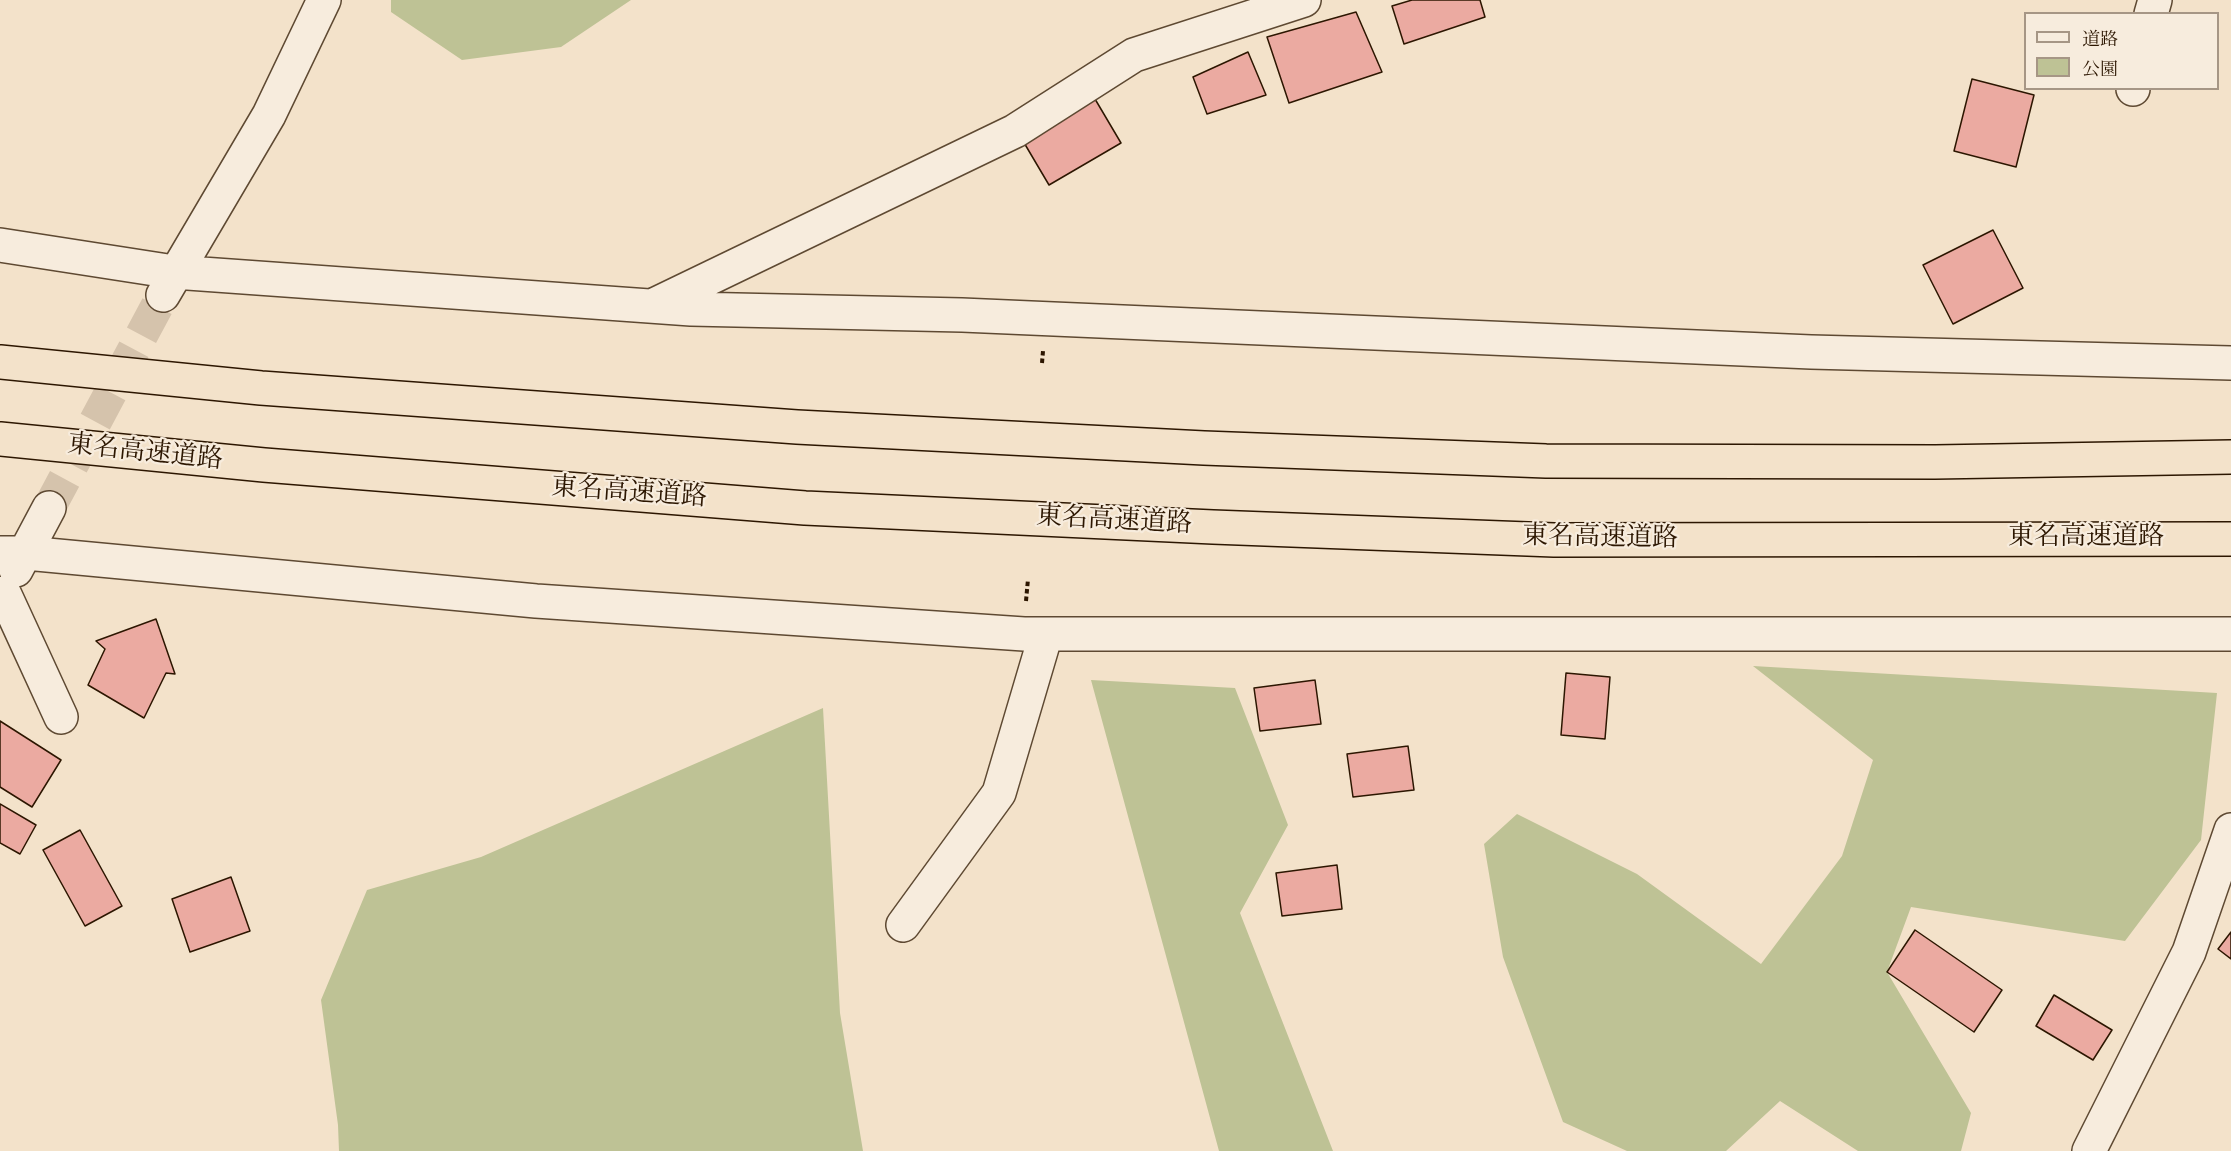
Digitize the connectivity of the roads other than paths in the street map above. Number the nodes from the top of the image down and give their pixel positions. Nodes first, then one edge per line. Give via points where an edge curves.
1 (324, 0) edge
2 (1304, 0) edge
3 (0, 245) edge
4 (168, 284) junction
5 (651, 306) junction
6 (0, 362) edge
7 (2231, 363) edge
8 (0, 439) edge
9 (2231, 457) edge
10 (49, 508) tunnel mouth
11 (2231, 539) edge
12 (13, 553) edge
13 (2, 596) edge
14 (1046, 634) junction
15 (2231, 634) edge
16 (61, 717) dead end
17 (2231, 830) edge
18 (903, 924) dead end
19 (2089, 1151) edge

1 - 4 street via 269,115
2 - 5 street via 1134,55 1015,131
3 - 4 street
4 - 5 street
5 - 7 street via 962,315 1811,352
6 - 9 highway via 261,387 797,428 1204,448 1558,461 1935,462
8 - 11 highway, 東名高速道路 via 264,465 805,508 1213,527 1554,540
10 - 12 street
12 - 13 street
12 - 14 street via 536,601
13 - 16 street
14 - 15 street
14 - 18 street via 999,793
17 - 19 street via 2189,952

